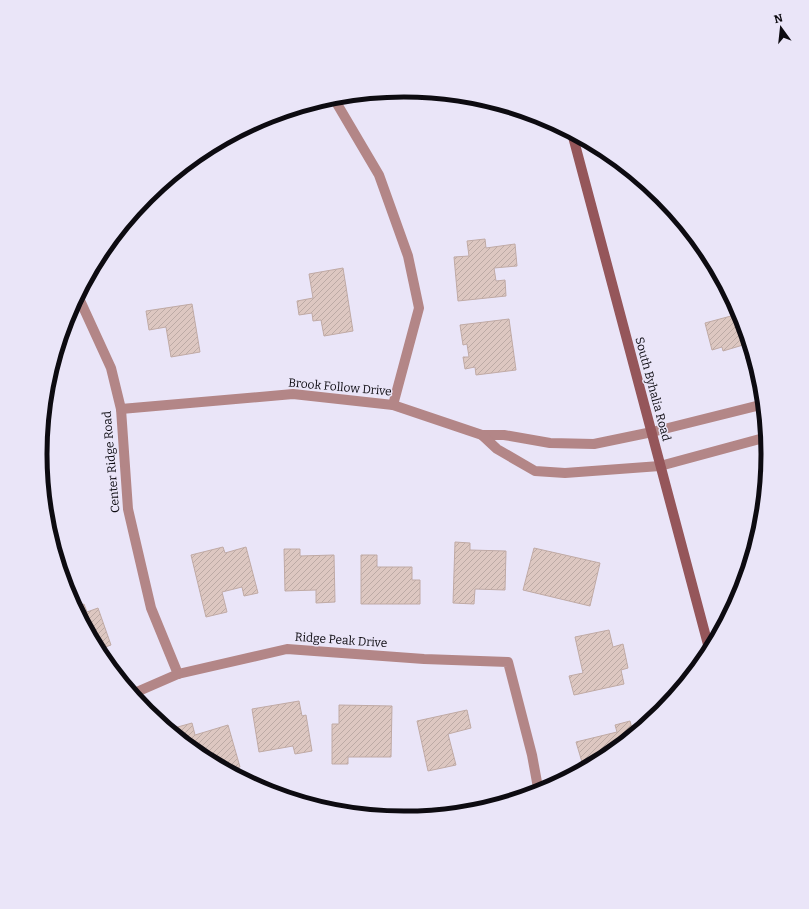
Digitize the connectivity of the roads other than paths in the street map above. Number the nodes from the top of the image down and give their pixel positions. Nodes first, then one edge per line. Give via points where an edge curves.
1 (337, 104) edge
2 (574, 140) edge
3 (81, 303) edge
4 (393, 404) junction
5 (759, 405) edge
6 (120, 409) junction
7 (652, 432) junction
8 (482, 435) junction
9 (761, 439) edge
10 (660, 466) junction
11 (708, 643) edge
12 (178, 674) junction
13 (138, 692) edge
14 (538, 786) edge

1 - 4 street via 380,175 408,256 419,308
2 - 7 main road, South Byhalia Road
3 - 6 street, Center Ridge Road via 111,368
4 - 6 street, Brook Follow Drive via 293,394
4 - 8 street, Brook Follow Drive
5 - 7 street, Brook Follow Drive
6 - 12 street, Center Ridge Road via 128,509 151,608
7 - 8 street, Brook Follow Drive via 594,444 550,443 504,435
7 - 10 main road, South Byhalia Road
8 - 10 street, Brook Follow Drive via 502,453 535,471 565,472
9 - 10 street, Brook Follow Drive
10 - 11 main road, South Byhalia Road
12 - 13 street, Ridge Peak Drive
12 - 14 street, Ridge Peak Drive via 287,650 508,662

